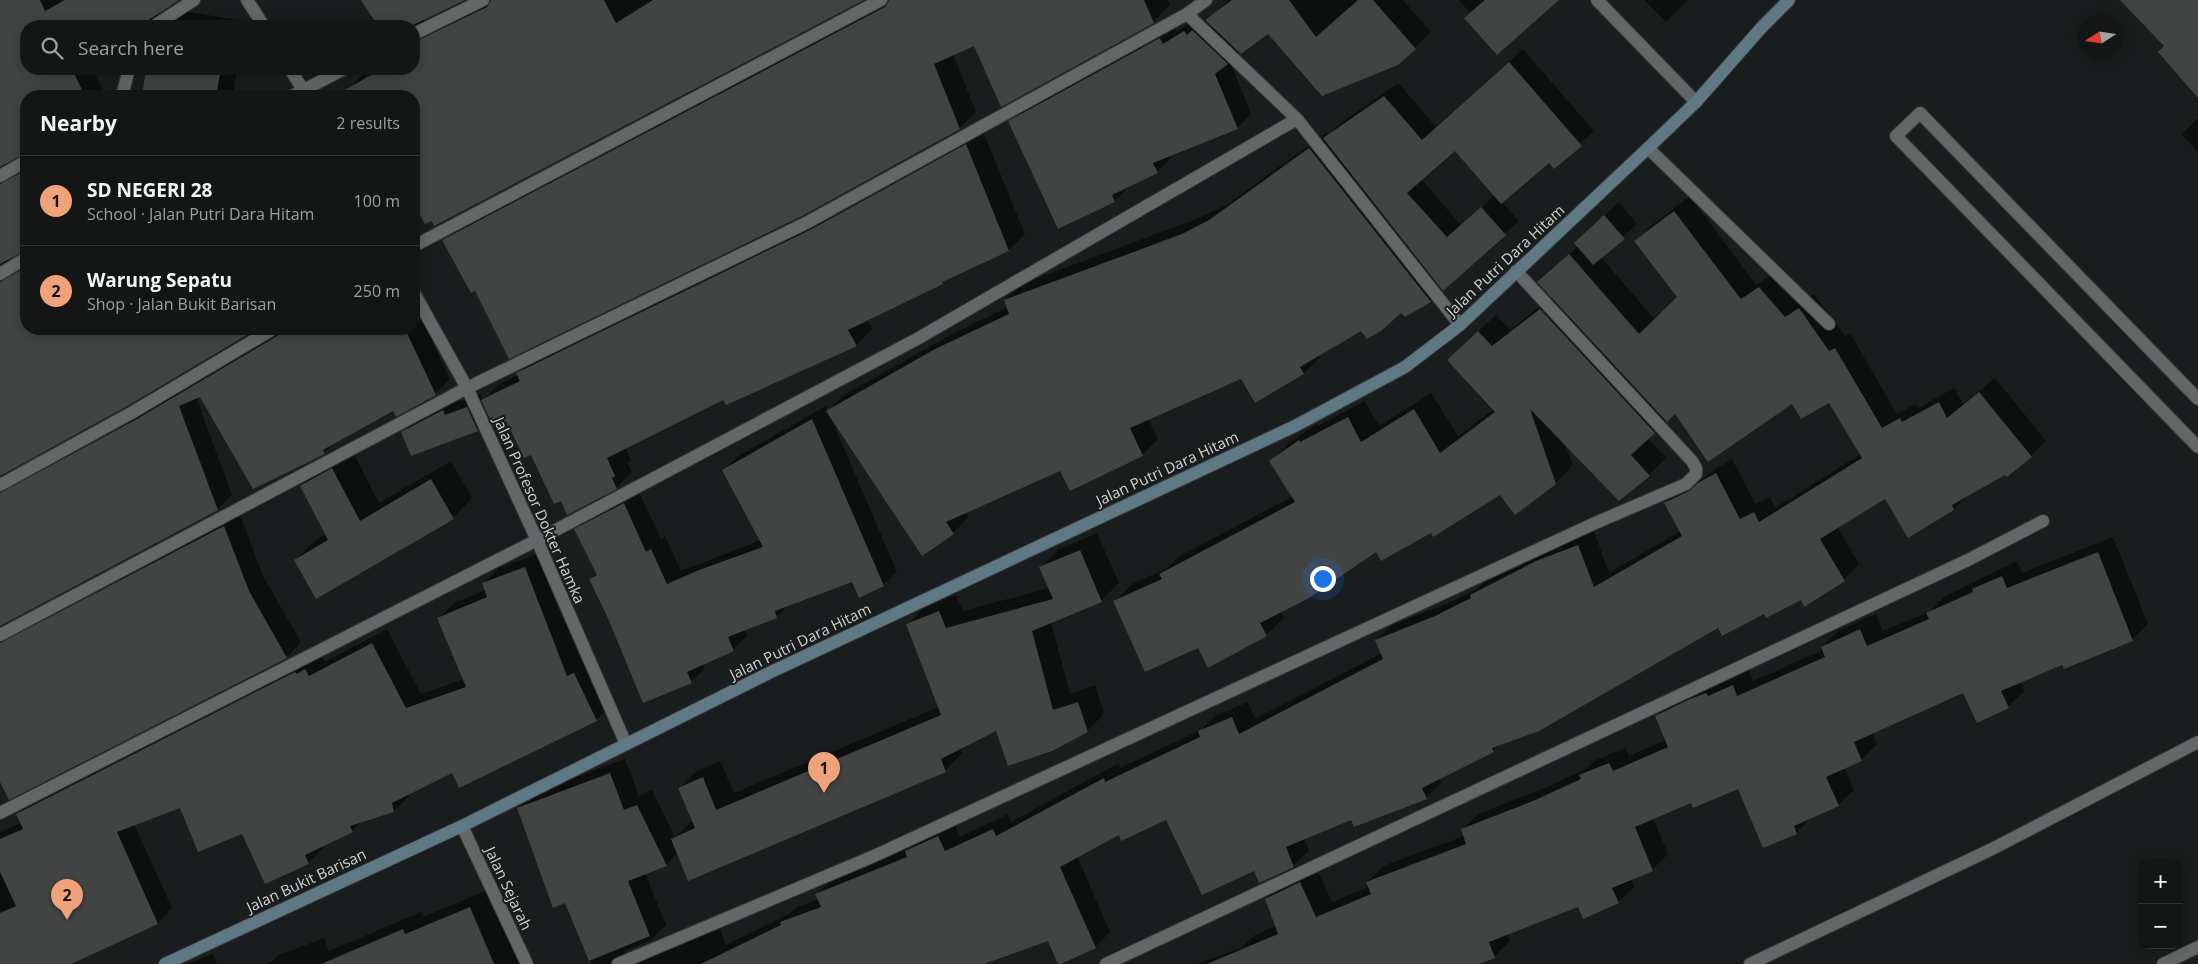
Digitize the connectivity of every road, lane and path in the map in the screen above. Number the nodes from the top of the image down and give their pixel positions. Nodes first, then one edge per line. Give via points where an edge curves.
1 (194, 0) edge
2 (247, 0) edge
3 (484, 0) edge
4 (881, 0) edge
5 (1206, 0) edge
6 (1597, 0) edge
7 (1789, 0) edge
8 (1187, 14) junction
9 (163, 20) edge
10 (260, 20) edge
11 (420, 31) edge
12 (127, 75) edge
13 (294, 75) edge
14 (334, 75) edge
15 (124, 90) edge
16 (303, 90) edge
17 (310, 90) edge
18 (1696, 102) junction
19 (1297, 119) junction
20 (1648, 148) junction
21 (20, 164) edge
22 (0, 176) edge
23 (420, 243) edge
24 (20, 262) edge
25 (1516, 271) junction
26 (0, 274) edge
27 (420, 304) edge
28 (1829, 324) dead end
29 (1460, 325) junction
30 (263, 335) edge
31 (467, 388) junction
32 (2198, 399) edge
33 (2198, 448) edge
34 (0, 485) edge
35 (2043, 521) dead end
36 (537, 540) junction
37 (0, 636) edge
38 (2198, 742) edge
39 (626, 744) junction
40 (0, 813) edge
41 (462, 826) junction
42 (2198, 947) edge
43 (164, 964) edge
44 (527, 964) edge
45 (618, 964) edge
46 (1106, 964) edge
47 (1750, 964) edge
48 (2163, 964) edge

1 - 9 street
2 - 10 street
3 - 11 street
4 - 23 street
5 - 8 street
6 - 18 street
7 - 18 street, Jalan Putri Dara Hitam
8 - 19 street
8 - 31 street via 806,223
12 - 15 street
13 - 16 street
14 - 17 street
18 - 20 street, Jalan Putri Dara Hitam
19 - 29 street
19 - 36 street via 917,339
20 - 25 street, Jalan Putri Dara Hitam
20 - 28 street
21 - 22 street
24 - 26 street
25 - 29 street, Jalan Putri Dara Hitam
25 - 45 street via 1692,461 1696,474 1686,484 874,856
27 - 31 street, Jalan Profesor Dokter Hamka
29 - 39 street, Jalan Putri Dara Hitam via 1405,367 1295,426 771,672
30 - 34 street via 133,412
31 - 36 street, Jalan Profesor Dokter Hamka
31 - 37 street
32 - 33 street via 1920,113 1896,136
35 - 46 street via 1968,560
36 - 39 street, Jalan Profesor Dokter Hamka
36 - 40 street
38 - 47 street via 1992,849
39 - 41 street, Jalan Putri Dara Hitam
41 - 43 street, Jalan Bukit Barisan
41 - 44 street, Jalan Sejarah
42 - 48 street

